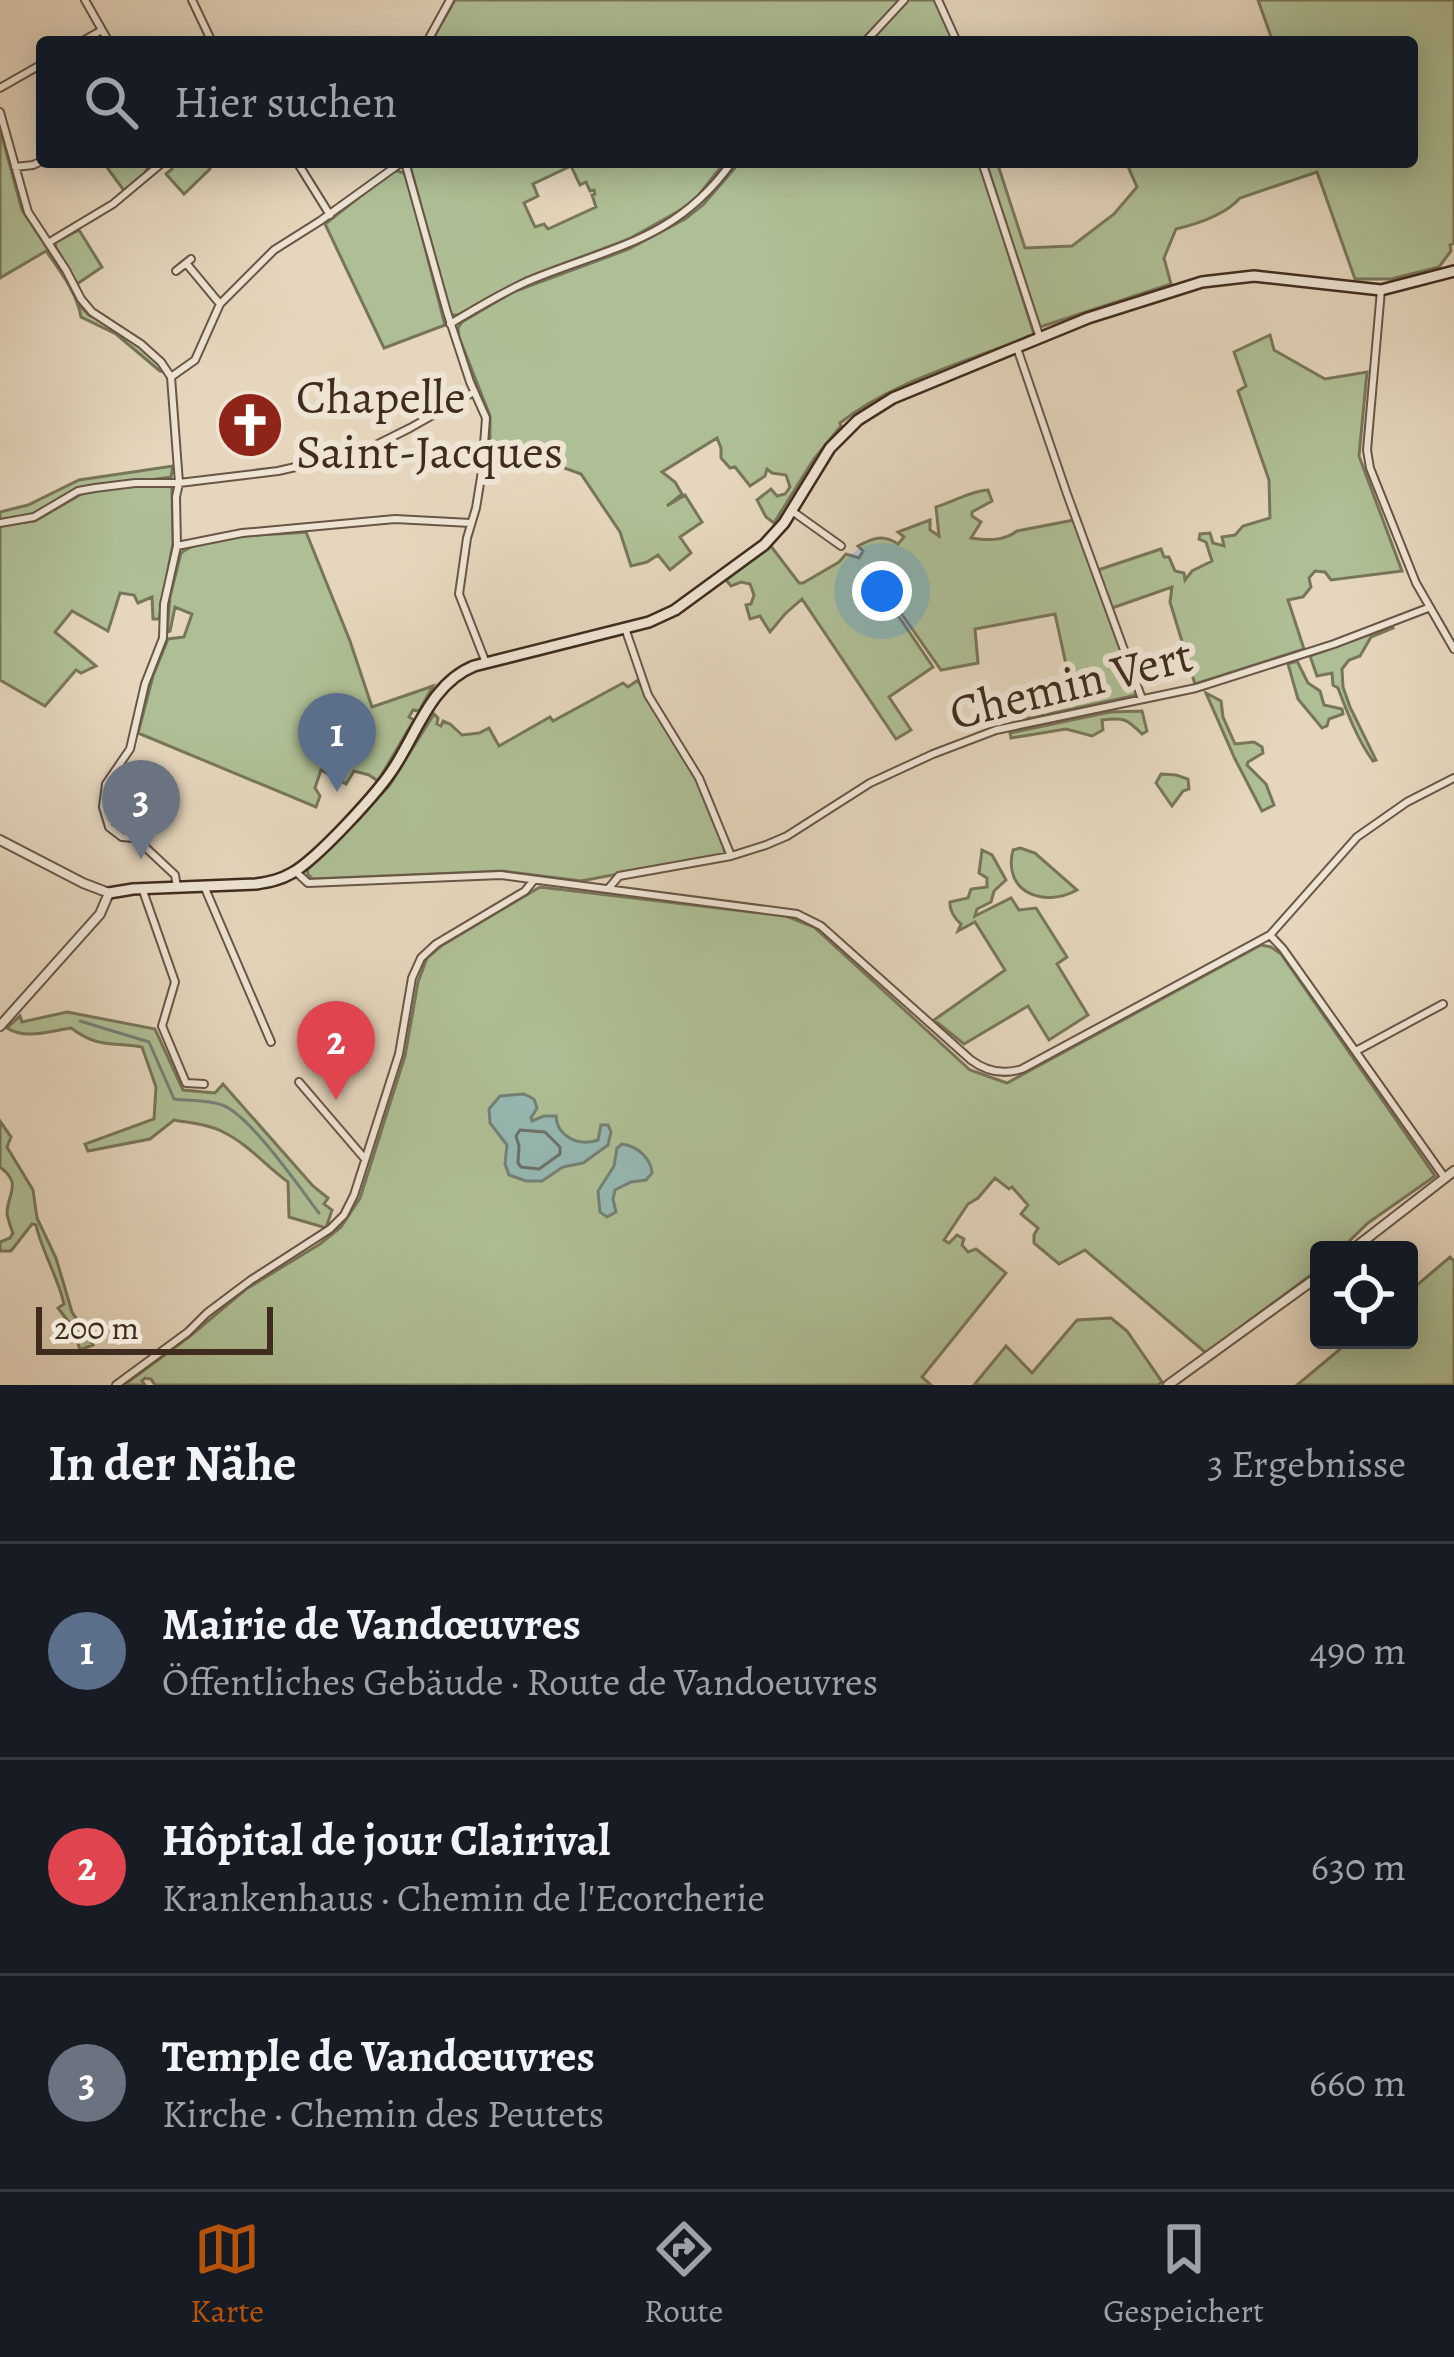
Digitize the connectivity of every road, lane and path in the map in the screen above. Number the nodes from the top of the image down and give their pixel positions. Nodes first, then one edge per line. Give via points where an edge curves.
1 (85, 0) edge
2 (193, 0) edge
3 (450, 0) edge
4 (904, 0) edge
5 (938, 0) edge
6 (102, 30) junction
7 (92, 36) edge
8 (106, 36) edge
9 (209, 36) edge
10 (430, 36) edge
11 (871, 36) edge
12 (954, 36) edge
13 (36, 67) edge
14 (0, 88) edge
15 (0, 112) edge
16 (36, 163) edge
17 (15, 166) junction
18 (156, 168) edge
19 (301, 168) edge
20 (395, 168) edge
21 (405, 168) edge
22 (727, 168) edge
23 (984, 168) edge
24 (330, 214) junction
25 (48, 243) junction
26 (176, 271) dead end
27 (1454, 271) edge
28 (1382, 290) junction
29 (220, 304) junction
30 (450, 324) junction
31 (1040, 338) junction
32 (1017, 348) junction
33 (171, 377) junction
34 (474, 392) junction
35 (178, 483) junction
36 (792, 511) junction
37 (0, 523) edge
38 (471, 523) junction
39 (177, 546) junction
40 (841, 546) dead end
41 (1428, 608) junction
42 (625, 628) junction
43 (1454, 649) edge
44 (486, 663) junction
45 (1142, 699) junction
46 (1454, 778) edge
47 (0, 840) edge
48 (731, 856) junction
49 (295, 872) junction
50 (534, 880) junction
51 (204, 886) junction
52 (177, 887) junction
53 (142, 888) junction
54 (608, 889) junction
55 (109, 893) junction
56 (1270, 935) junction
57 (1443, 1004) dead end
58 (0, 1026) edge
59 (271, 1042) dead end
60 (1356, 1051) junction
61 (299, 1082) dead end
62 (204, 1084) dead end
63 (365, 1159) junction
64 (1454, 1171) edge
65 (1445, 1178) junction
66 (1364, 1241) edge
67 (1310, 1282) edge
68 (116, 1385) edge
69 (1168, 1385) edge

1 - 6 street
2 - 9 street
3 - 10 street
4 - 11 street
5 - 12 street
6 - 7 street
6 - 8 street
13 - 14 street
15 - 17 street
16 - 17 street
17 - 25 street via 28,212
18 - 25 street
19 - 24 street
20 - 24 street
21 - 30 street
22 - 30 street via 680,217 530,280
23 - 31 street
24 - 29 street via 274,250
25 - 33 street via 86,306 141,344
26 - 29 street via 189,261
27 - 28 main road
28 - 31 main road via 1220,278
28 - 41 street via 1367,450
29 - 33 street via 195,360
30 - 34 street
31 - 32 main road
32 - 36 main road via 866,413 830,448
32 - 45 street
33 - 35 street
34 - 35 street via 362,452
34 - 38 street via 487,430
35 - 37 street via 86,489 34,517
35 - 39 street
36 - 40 street
36 - 42 main road via 764,545 675,610
38 - 39 street via 395,519
38 - 44 street via 460,602
39 - 52 street via 162,643 103,807 109,826 144,846
41 - 43 street
41 - 45 street, Chemin Vert
42 - 44 main road
42 - 48 street via 647,695 699,778
44 - 49 main road via 446,683 386,779
45 - 48 street, Chemin Vert via 952,746 870,783 777,841
46 - 56 street via 1357,837
47 - 55 street
48 - 54 street, Chemin Vert via 619,876
49 - 50 street via 308,883
49 - 51 main road via 265,883
50 - 54 street
50 - 63 street via 421,958
51 - 52 main road
51 - 59 street
52 - 53 main road
53 - 55 main road
53 - 62 street via 175,982 164,1033 186,1083
54 - 56 street via 805,916 971,1060 1004,1073
55 - 58 street via 100,914
56 - 60 street
57 - 60 street
60 - 65 street
61 - 63 street
63 - 68 street via 352,1202 330,1229
64 - 65 street
65 - 66 street
67 - 69 street

